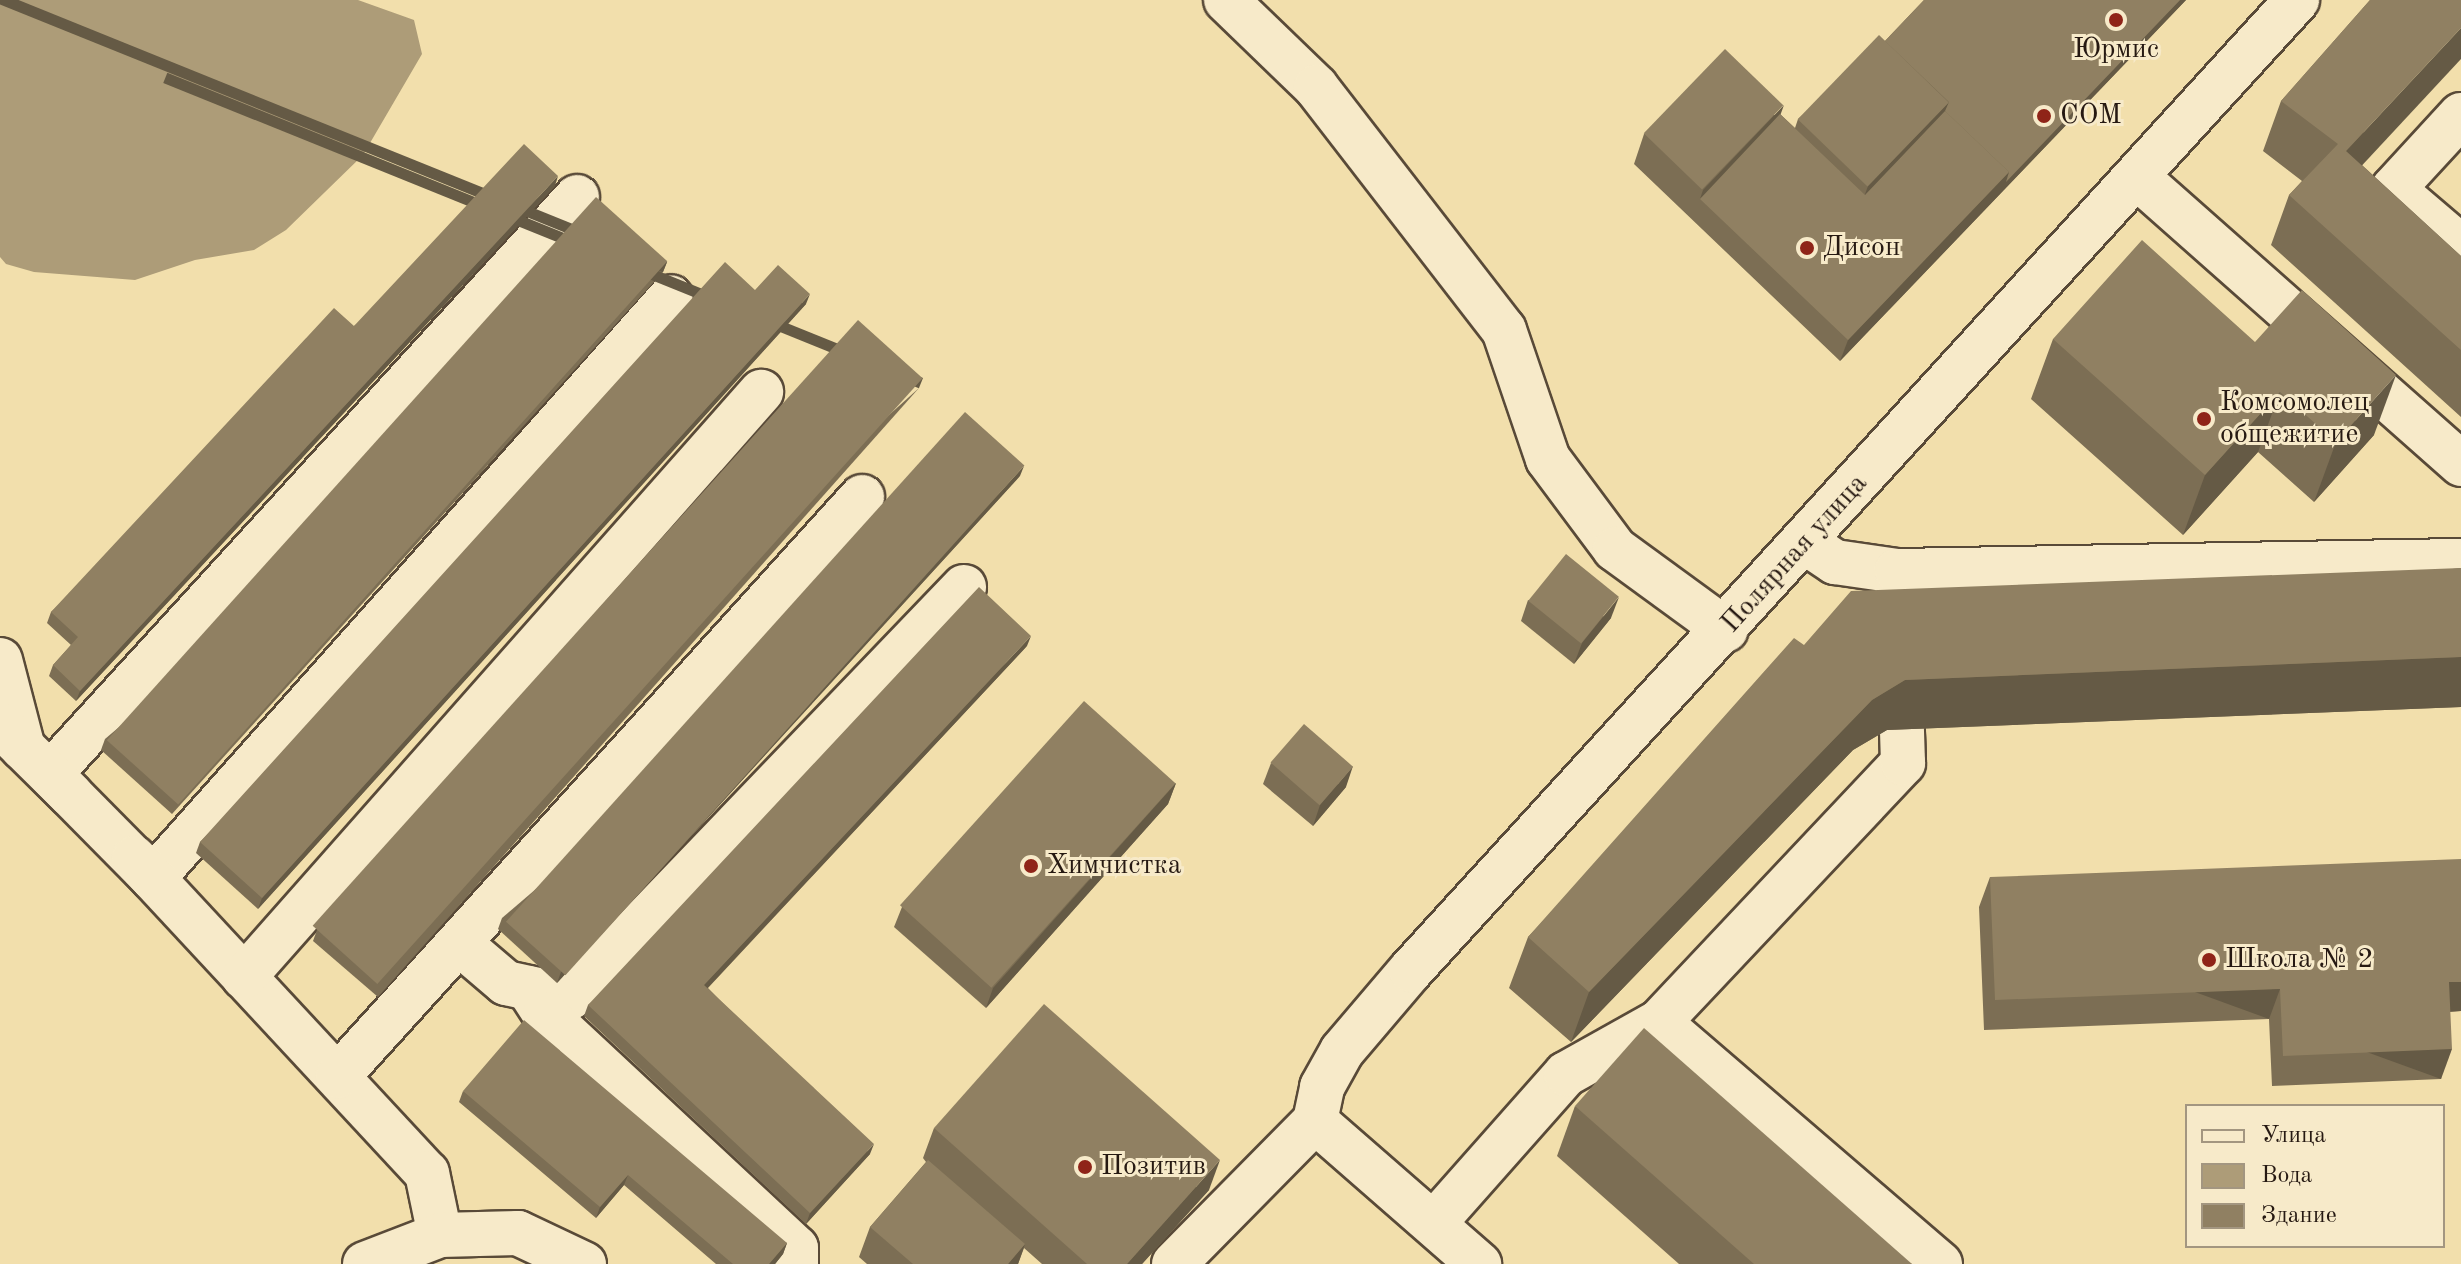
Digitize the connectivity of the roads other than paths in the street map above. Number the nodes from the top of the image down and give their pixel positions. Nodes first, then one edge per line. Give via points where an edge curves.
1 (1226, 0) edge
2 (2297, 0) edge
3 (2461, 115) edge
4 (2137, 177) junction
5 (577, 197) dead end
6 (2461, 247) edge
7 (671, 297) dead end
8 (761, 392) dead end
9 (2461, 464) edge
10 (862, 497) dead end
11 (1805, 542) junction
12 (2461, 561) edge
13 (1897, 571) junction
14 (964, 587) dead end
15 (1726, 630) junction
16 (0, 660) edge
17 (24, 749) edge
18 (153, 878) junction
19 (459, 943) junction
20 (244, 977) junction
21 (528, 988) junction
22 (1659, 1022) junction
23 (338, 1076) junction
24 (1315, 1121) junction
25 (1434, 1223) junction
26 (440, 1235) junction
27 (365, 1264) edge
28 (584, 1264) edge
29 (796, 1264) edge
30 (1174, 1264) edge
31 (1479, 1264) edge
32 (1940, 1264) edge

1 - 15 street via 1316,87 1504,330 1548,459 1615,549
2 - 4 street, Полярная улица
3 - 6 street via 2393,189
4 - 9 street
4 - 11 street, Полярная улица
5 - 17 street
7 - 18 street
8 - 20 street
10 - 19 street
11 - 13 street via 1835,562
11 - 15 street, Полярная улица
12 - 13 street
13 - 22 street via 1903,763
14 - 21 street via 571,997
15 - 24 street, Полярная улица via 1342,1051 1322,1087
16 - 17 street
17 - 18 street
18 - 20 street
19 - 21 street via 506,983
19 - 23 street
20 - 23 street
21 - 29 street via 545,1014 796,1248
22 - 25 street via 1566,1074
22 - 32 street
23 - 26 street via 427,1173
24 - 25 street
24 - 30 street
25 - 31 street
26 - 27 street
26 - 28 street via 518,1233

